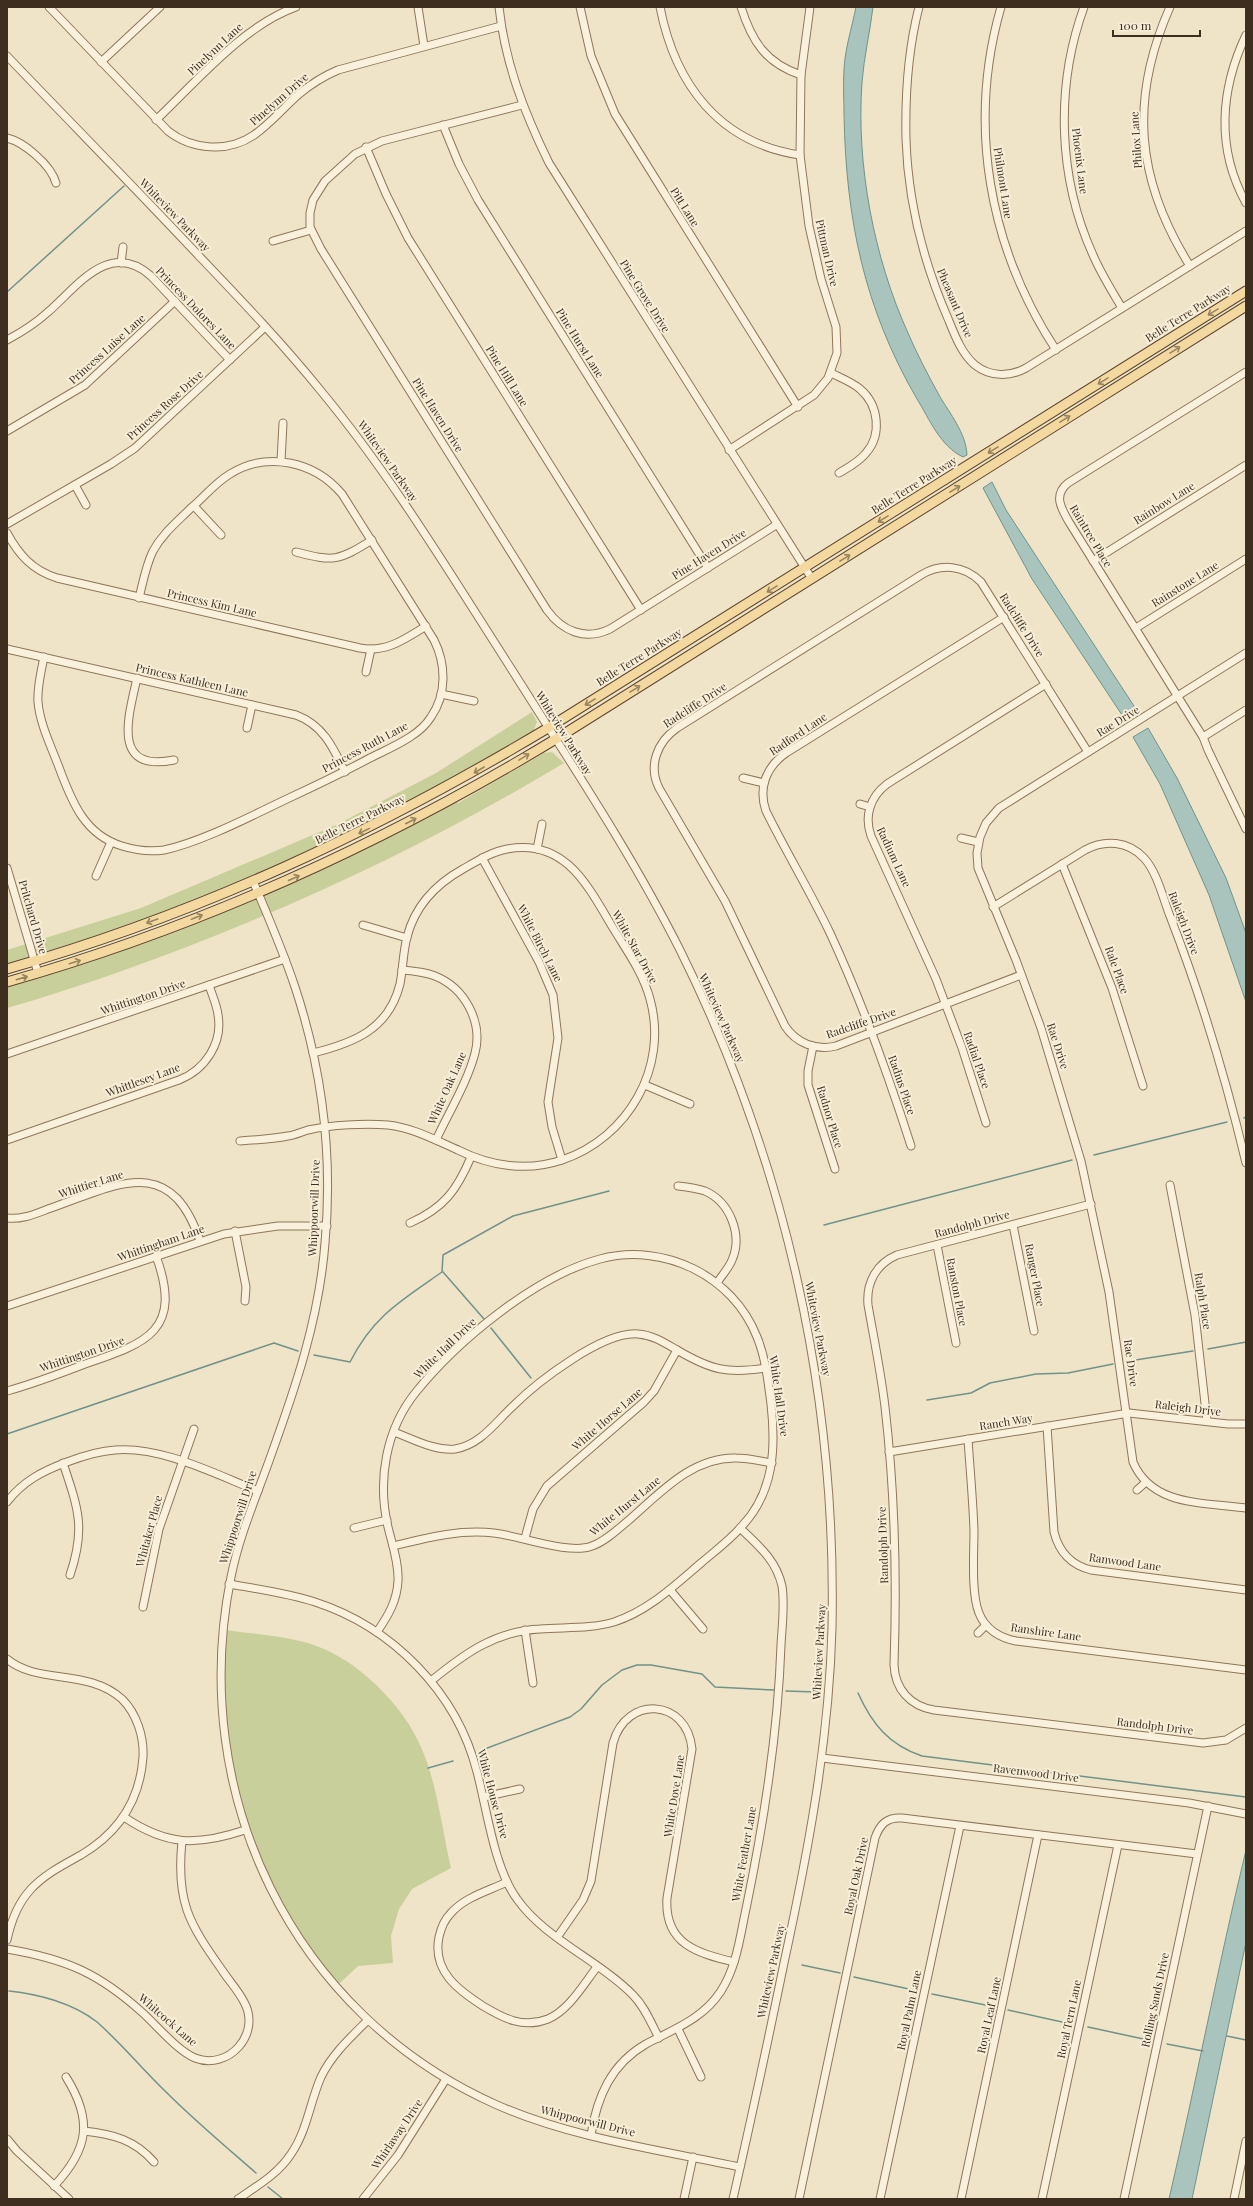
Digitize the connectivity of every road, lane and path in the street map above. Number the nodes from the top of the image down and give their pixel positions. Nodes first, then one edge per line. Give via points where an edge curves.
1 (49, 7) edge
2 (160, 7) edge
3 (296, 7) edge
4 (418, 7) edge
5 (499, 7) edge
6 (580, 7) edge
7 (660, 7) edge
8 (741, 7) edge
9 (810, 7) edge
10 (919, 7) edge
11 (1001, 7) edge
12 (1084, 7) edge
13 (1170, 7) edge
14 (501, 26) junction
15 (1246, 35) edge
16 (424, 46) junction
17 (7, 56) edge
18 (101, 62) junction
19 (801, 75) junction
20 (522, 104) junction
21 (156, 120) junction
22 (443, 125) junction
23 (7, 138) edge
24 (366, 147) junction
25 (800, 155) junction
26 (56, 183) dead end
27 (1246, 203) edge
28 (311, 230) junction
29 (1246, 231) edge
30 (272, 241) dead end
31 (123, 247) dead end
32 (121, 263) junction
33 (1190, 266) junction
34 (1246, 291) edge
35 (175, 301) junction
36 (1246, 306) edge
37 (1122, 308) junction
38 (265, 326) junction
39 (7, 340) edge
40 (1056, 350) junction
41 (230, 360) junction
42 (1246, 372) edge
43 (831, 373) junction
44 (798, 407) junction
45 (283, 423) dead end
46 (7, 431) edge
47 (730, 450) junction
48 (281, 461) junction
49 (1246, 465) edge
50 (839, 473) dead end
51 (75, 485) junction
52 (86, 505) dead end
53 (194, 506) junction
54 (7, 524) edge
55 (776, 525) junction
56 (7, 533) edge
57 (221, 535) dead end
58 (372, 540) junction
59 (296, 552) dead end
60 (1246, 559) edge
61 (1093, 561) junction
62 (708, 568) junction
63 (805, 568) junction
64 (812, 579) junction
65 (139, 598) junction
66 (641, 610) junction
67 (1004, 617) junction
68 (426, 626) junction
69 (1136, 628) junction
70 (7, 649) edge
71 (371, 649) junction
72 (1246, 653) edge
73 (44, 657) junction
74 (366, 672) dead end
75 (137, 678) junction
76 (1046, 684) junction
77 (441, 694) junction
78 (1178, 696) junction
79 (474, 702) dead end
80 (252, 705) junction
81 (1246, 710) edge
82 (247, 728) dead end
83 (548, 728) junction
84 (1204, 737) junction
85 (555, 739) junction
86 (1088, 752) junction
87 (174, 760) dead end
88 (345, 772) junction
89 (743, 778) dead end
90 (764, 783) junction
91 (860, 804) dead end
92 (870, 807) junction
93 (542, 824) dead end
94 (1246, 829) edge
95 (961, 838) dead end
96 (111, 842) junction
97 (978, 842) junction
98 (537, 849) junction
99 (482, 858) junction
100 (1062, 864) junction
101 (7, 868) edge
102 (96, 876) dead end
103 (253, 881) junction
104 (258, 894) junction
105 (993, 907) junction
106 (363, 925) dead end
107 (407, 938) junction
108 (285, 959) junction
109 (34, 961) junction
110 (7, 969) edge
111 (402, 970) junction
112 (38, 973) junction
113 (1021, 975) junction
114 (7, 982) edge
115 (209, 985) junction
116 (946, 1004) junction
117 (872, 1032) junction
118 (813, 1046) junction
119 (314, 1053) junction
120 (7, 1054) edge
121 (644, 1085) junction
122 (1144, 1086) dead end
123 (690, 1104) dead end
124 (986, 1123) dead end
125 (325, 1128) junction
126 (7, 1140) edge
127 (436, 1140) junction
128 (240, 1141) dead end
129 (911, 1146) dead end
130 (471, 1156) junction
131 (562, 1160) junction
132 (1246, 1163) edge
133 (835, 1169) dead end
134 (1170, 1185) dead end
135 (678, 1186) dead end
136 (1091, 1204) junction
137 (7, 1218) edge
138 (410, 1223) dead end
139 (1013, 1225) junction
140 (327, 1226) junction
141 (235, 1231) junction
142 (200, 1241) junction
143 (937, 1244) junction
144 (156, 1256) junction
145 (717, 1283) junction
146 (245, 1301) dead end
147 (7, 1306) edge
148 (1034, 1331) dead end
149 (956, 1343) dead end
150 (677, 1350) junction
151 (766, 1368) junction
152 (7, 1391) edge
153 (1126, 1413) junction
154 (1207, 1421) junction
155 (1246, 1424) edge
156 (1047, 1426) junction
157 (194, 1429) dead end
158 (394, 1432) junction
159 (968, 1439) junction
160 (889, 1452) junction
161 (181, 1462) junction
162 (63, 1463) junction
163 (772, 1463) junction
164 (1146, 1482) junction
165 (1137, 1490) dead end
166 (258, 1491) junction
167 (7, 1502) edge
168 (1246, 1508) edge
169 (386, 1520) junction
170 (354, 1528) dead end
171 (740, 1528) junction
172 (525, 1538) junction
173 (393, 1546) junction
174 (70, 1575) dead end
175 (229, 1584) junction
176 (670, 1590) junction
177 (1246, 1590) edge
178 (143, 1607) dead end
179 (986, 1625) junction
180 (703, 1629) dead end
181 (525, 1630) junction
182 (377, 1632) junction
183 (978, 1633) dead end
184 (8, 1661) edge
185 (1246, 1670) edge
186 (431, 1681) junction
187 (533, 1683) dead end
188 (1246, 1728) edge
189 (822, 1758) junction
190 (520, 1789) dead end
191 (484, 1798) junction
192 (1208, 1806) junction
193 (1246, 1814) edge
194 (124, 1817) junction
195 (960, 1826) junction
196 (245, 1830) junction
197 (1038, 1835) junction
198 (182, 1841) junction
199 (1118, 1844) junction
200 (1197, 1854) junction
201 (507, 1882) junction
202 (558, 1936) junction
203 (7, 1940) edge
204 (7, 1949) edge
205 (734, 1962) junction
206 (597, 1967) junction
207 (368, 2020) junction
208 (678, 2029) junction
209 (659, 2038) junction
210 (66, 2076) dead end
211 (701, 2077) dead end
212 (446, 2079) junction
213 (84, 2131) junction
214 (591, 2135) junction
215 (7, 2139) edge
216 (1246, 2141) edge
217 (693, 2157) junction
218 (154, 2162) dead end
219 (740, 2167) junction
220 (54, 2186) junction
221 (69, 2199) edge
222 (238, 2199) edge
223 (363, 2199) edge
224 (684, 2199) edge
225 (733, 2199) edge
226 (799, 2199) edge
227 (880, 2199) edge
228 (961, 2199) edge
229 (1042, 2199) edge
230 (1124, 2199) edge
231 (1234, 2199) edge

1 - 18 street, Pinelynn Drive
2 - 18 street
3 - 21 street, Pinelynn Lane via 269,18 252,30
4 - 16 street
5 - 14 street, Pine Grove Drive
6 - 44 street, Pitt Lane via 591,56 615,114
7 - 25 street via 667,36 678,63 690,86 709,110 731,129 755,143
8 - 19 street via 753,37 767,56 784,69
9 - 19 street, Pittman Drive
10 - 40 street, Pheasant Drive via 907,86 907,153 918,229 928,267 943,307 966,355 986,372 1002,375 1015,373
11 - 40 street, Philmont Lane via 992,44 986,97 985,137 990,185 1003,240 1016,276 1037,321
12 - 37 street, Phoenix Lane via 1072,49 1066,85 1064,123 1067,161 1076,206 1089,246
13 - 33 street, Philox Lane via 1157,38 1150,65 1144,102 1144,140 1157,202 1171,235
14 - 16 street, Pinelynn Drive
14 - 20 street, Pine Grove Drive via 510,69
15 - 27 street via 1227,90 1224,126 1232,171
16 - 21 street, Pinelynn Drive via 348,66 329,74 301,92 254,135 234,144 212,147 194,144 173,135
17 - 38 street, Whiteview Parkway
18 - 21 street, Pinelynn Drive
19 - 25 street, Pittman Drive
20 - 22 street, Pine Haven Drive
20 - 47 street, Pine Grove Drive via 549,163
22 - 24 street, Pine Haven Drive
22 - 62 street, Pine Hurst Lane via 459,164 481,204
23 - 26 street via 26,146 50,171
24 - 28 street, Pine Haven Drive via 351,157 318,190 310,210
24 - 66 street, Pine Hill Lane via 408,238
25 - 43 street, Pittman Drive via 812,242 837,333 837,353
28 - 30 street
28 - 66 street, Pine Haven Drive via 552,617 569,630 592,634 610,629
29 - 33 street, Pheasant Drive
31 - 32 street
32 - 35 street, Princess Dolores Lane via 145,271
32 - 39 street, Princess Dolores Lane via 106,264 92,271 41,318
33 - 37 street, Pheasant Drive
34 -> 63 main road, Belle Terre Parkway
35 - 41 street, Princess Dolores Lane
35 - 46 street, Princess Luise Lane via 85,385
64 -> 36 main road
37 - 40 street, Pheasant Drive
38 - 41 street, Princess Rose Drive
38 - 83 street, Whiteview Parkway via 330,401 386,475
41 - 51 street, Princess Rose Drive via 142,443 119,460
42 - 61 street, Raintree Place via 1062,489 1059,498 1061,507
43 - 44 street, Pittman Drive via 817,393
43 - 50 street via 862,391 872,404 876,421 875,437 868,452
44 - 47 street, Pittman Drive
45 - 48 street
47 - 55 street, Pine Grove Drive
48 - 53 street, Princess Ruth Lane via 255,464 233,472
48 - 58 street, Princess Ruth Lane via 302,466 330,482 345,498
49 - 61 street, Rainbow Lane
51 - 52 street
51 - 54 street, Princess Rose Drive
53 - 57 street
53 - 65 street, Princess Ruth Lane via 167,532 155,548
55 - 62 street, Pine Haven Drive
55 - 63 street, Pine Grove Drive
56 - 65 street, Princess Kim Lane via 25,560 46,574
58 - 59 street via 336,559
58 - 68 street, Princess Ruth Lane
60 - 69 street, Rainstone Lane
61 - 69 street, Raintree Place
62 - 66 street, Pine Haven Drive
63 - 64 street, Pine Grove Drive
63 -> 83 main road, Belle Terre Parkway
85 -> 64 main road
65 - 71 street, Princess Kim Lane
67 - 76 street, Radcliffe Drive
67 - 90 street, Radford Lane via 786,753 771,767
67 - 118 street, Radcliffe Drive via 981,582 972,574 956,568 934,569 677,728 665,738 658,750 654,768 659,788 725,901 785,1026 796,1038
68 - 71 street, Princess Kim Lane via 395,645
68 - 77 street, Princess Ruth Lane via 441,657
69 - 78 street, Raintree Place
70 - 73 street, Princess Kathleen Lane
71 - 74 street
72 - 78 street, Rae Drive
73 - 75 street, Princess Kathleen Lane
73 - 96 street, Princess Ruth Lane via 38,697 45,732 76,809 94,831
75 - 80 street, Princess Kathleen Lane
75 - 87 street via 126,726 129,744 137,754 148,760 159,763
76 - 86 street, Radcliffe Drive
76 - 92 street, Radium Lane via 887,784 876,794
77 - 79 street
77 - 88 street, Princess Ruth Lane via 431,717 415,734
78 - 84 street, Raintree Place
78 - 86 street, Rae Drive
80 - 82 street
80 - 88 street, Princess Kathleen Lane via 296,715 314,724 330,742
81 - 84 street
83 - 85 street, Whiteview Parkway
83 -> 103 main road, Belle Terre Parkway via 410,807 335,845
84 - 94 street, Raintree Place
104 -> 85 main road via 368,843 450,801
85 - 189 street, Whiteview Parkway via 635,869 716,1027 743,1094 784,1225 798,1279 813,1358 829,1487 832,1624
86 - 97 street, Rae Drive via 999,808 986,823
88 - 96 street, Princess Ruth Lane via 174,847 142,850
89 - 90 street
90 - 117 street, Radford Lane via 763,799 766,811 830,932
91 - 92 street
92 - 116 street, Radium Lane via 868,822 871,836 918,936
93 - 98 street
95 - 97 street
96 - 102 street
97 - 105 street, Rae Drive via 979,873
98 - 99 street, White Star Drive via 508,849
98 - 121 street, White Star Drive via 566,863 582,877 645,985 652,1008 654,1032 652,1057
99 - 107 street, White Star Drive via 447,878 432,892 416,915
99 - 131 street, White Birch Lane via 539,962 553,996 558,1038 548,1094 548,1109
100 - 105 street, Raleigh Drive
100 - 122 street, Rale Place via 1112,988
100 - 132 street, Raleigh Drive via 1089,848 1106,843 1128,847 1147,862 1172,922 1206,1018
101 - 109 street, Pritchard Drive
103 - 104 street, Whippoorwill Drive
103 -> 109 main road, Belle Terre Parkway via 154,921
104 - 108 street, Whippoorwill Drive
112 -> 104 main road via 113,950
105 - 113 street, Rae Drive
106 - 107 street
107 - 111 street, White Star Drive
108 - 115 street, Whittington Drive
108 - 119 street, Whippoorwill Drive
109 - 110 main road, Belle Terre Parkway
109 - 112 street, Pritchard Drive
111 - 119 street, White Star Drive via 393,1002 375,1026 350,1042
111 - 127 street, White Oak Lane via 435,976 453,987 469,1007 476,1027 477,1044 473,1059
114 -> 112 main road
113 - 116 street, Radcliffe Drive
113 - 136 street, Rae Drive via 1058,1080
115 - 120 street, Whittington Drive
115 - 126 street, Whittlesey Lane via 218,1014 218,1032 209,1056 196,1071 179,1080
116 - 117 street, Radcliffe Drive
116 - 124 street, Radial Place
117 - 118 street, Radcliffe Drive via 833,1046
117 - 129 street, Radius Place
118 - 133 street, Radnor Place via 808,1085
119 - 125 street, Whippoorwill Drive
121 - 123 street
121 - 131 street, White Star Drive via 629,1111 612,1131 594,1145
125 - 127 street, White Star Drive via 389,1125
125 - 128 street, White Star Drive via 283,1137
125 - 140 street, Whippoorwill Drive
127 - 130 street, White Star Drive
130 - 131 street, White Star Drive via 494,1163 519,1166
130 - 138 street via 460,1182 445,1201
134 - 154 street, Ralph Place via 1195,1315
135 - 145 street via 699,1189 711,1195 724,1205 733,1221 735,1253
136 - 139 street, Randolph Drive
136 - 153 street, Rae Drive via 1109,1292
137 - 142 street, Whittier Lane via 27,1216 121,1184 142,1182 164,1188 179,1199 191,1217
139 - 143 street, Randolph Drive
139 - 148 street, Ranger Place
140 - 141 street, Whittingham Lane via 278,1226
140 - 166 street, Whippoorwill Drive via 319,1294 305,1360
141 - 142 street, Whittingham Lane
141 - 146 street via 246,1284
142 - 144 street, Whittingham Lane
143 - 149 street, Ranston Place
143 - 160 street, Randolph Drive via 889,1259 877,1270 868,1289 868,1305 882,1388
144 - 147 street, Whittingham Lane
144 - 152 street, Whittington Drive via 165,1283 166,1300 159,1322 146,1338 128,1350
145 - 151 street, White Hall Drive via 735,1300 751,1324
145 - 158 street, White Hall Drive via 690,1266 648,1255 617,1256 579,1266 513,1303 470,1337 417,1391 405,1408
150 - 151 street via 704,1365 721,1370
150 - 158 street via 644,1335 628,1334 610,1339 548,1376 479,1439 466,1446 441,1449
150 - 172 street, White Horse Lane via 654,1391 644,1402 544,1490 533,1509
151 - 163 street, White Hall Drive via 774,1432
153 - 154 street, Raleigh Drive
153 - 156 street, Ranch Way
153 - 164 street, Rae Drive via 1132,1458
154 - 155 street, Raleigh Drive
156 - 159 street, Ranch Way
156 - 177 street, Ranwood Lane via 1054,1532 1059,1547 1071,1561 1091,1570
157 - 161 street, Whitaker Place
158 - 169 street, White Hall Drive via 384,1474
159 - 160 street, Ranch Way
159 - 179 street, Ranshire Lane via 975,1601
160 - 188 street, Randolph Drive via 895,1551 894,1671 898,1685 910,1700 921,1707 934,1710 1203,1743 1226,1740
161 - 162 street via 149,1452 116,1449
161 - 166 street
161 - 178 street, Whitaker Place via 159,1529
162 - 167 street via 33,1477
162 - 174 street via 80,1523 77,1550
163 - 171 street, White Hall Drive via 762,1495
163 - 172 street, White Hurst Lane via 730,1458 713,1460 693,1468 607,1538 588,1547 570,1548
164 - 165 street
164 - 168 street, Rae Drive via 1170,1497
166 - 175 street, Whippoorwill Drive via 238,1547
169 - 170 street
169 - 173 street, White Hall Drive
171 - 176 street, White Hall Drive
171 - 205 street, White Feather Lane via 770,1558 781,1584 783,1609 776,1725 755,1861
172 - 173 street, White Hurst Lane via 494,1533 460,1532
173 - 182 street, White Hall Drive via 398,1570 397,1592 390,1611
175 - 182 street, White House Drive via 315,1602
175 - 196 street, Whippoorwill Drive via 221,1642 220,1706 228,1763
176 - 180 street
176 - 181 street, White Hall Drive via 644,1608 611,1623
179 - 183 street
179 - 185 street, Ranshire Lane via 1000,1636 1016,1641
181 - 186 street, White Hall Drive via 481,1644
181 - 187 street
182 - 186 street, White House Drive via 407,1656
184 - 194 street via 29,1670 94,1682 113,1692 130,1709 140,1731 143,1755 136,1794
186 - 191 street, White House Drive via 446,1701 463,1732 475,1762
189 - 192 street, Ravenwood Drive
189 - 219 street, Whiteview Parkway via 804,1870
190 - 191 street
191 - 201 street, White House Drive
192 - 193 street, Ravenwood Drive
192 - 200 street, Rolling Sands Drive
194 - 198 street via 156,1835
194 - 203 street via 98,1844 52,1871 31,1890 16,1911
195 - 197 street, Royal Oak Drive
195 - 226 street, Royal Oak Drive via 894,1818 882,1824 877,1834
195 - 227 street, Royal Palm Lane
196 - 198 street via 213,1840
196 - 207 street, Whippoorwill Drive via 263,1874 295,1932 327,1976
197 - 199 street, Royal Oak Drive
197 - 228 street, Royal Leaf Lane
198 - 204 street, Whitcock Lane via 180,1880 187,1914 198,1936 242,1997 249,2014 246,2038 231,2054 211,2060 192,2056 126,1998 102,1981 64,1962
199 - 200 street, Royal Oak Drive
199 - 229 street, Royal Tern Lane
200 - 230 street, Rolling Sands Drive
201 - 202 street, White House Drive via 530,1915
201 - 206 street via 465,1902 452,1912 445,1922 438,1941 439,1956 443,1971 456,1987 502,2018 534,2023 560,2012
202 - 205 street, White Dove Lane via 583,1900 591,1881 617,1730 626,1719 637,1712 648,1708 659,1709 684,1724 690,1736 692,1749 667,1898 669,1919 677,1936 691,1949
202 - 206 street, White House Drive
205 - 208 street, White Feather Lane via 716,1999 698,2016
206 - 209 street, White House Drive via 638,2001
207 - 212 street, Whippoorwill Drive via 400,2047
207 - 222 street via 330,2061 318,2084 301,2136 291,2155 275,2172
208 - 209 street, White Feather Lane
208 - 211 street
209 - 214 street, White Feather Lane via 635,2051 614,2072 598,2102
210 - 213 street via 79,2100
212 - 214 street, Whippoorwill Drive via 529,2118
212 - 223 street, Whirlaway Drive via 398,2155
213 - 218 street via 111,2134 125,2139 137,2145
213 - 220 street via 76,2159
214 - 217 street, Whippoorwill Drive
215 - 220 street
216 - 231 street
217 - 219 street, Whippoorwill Drive
217 - 224 street
219 - 225 street, Whiteview Parkway
220 - 221 street

